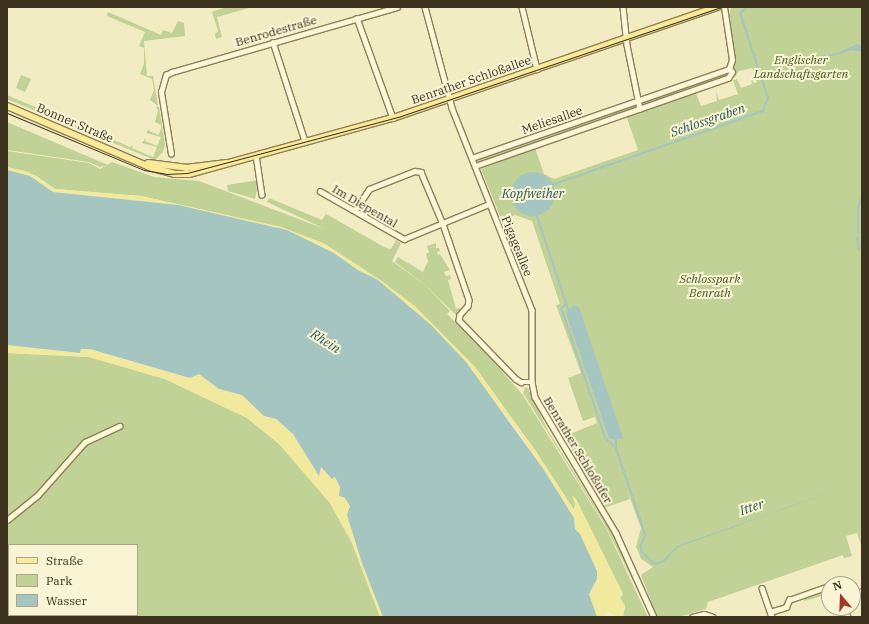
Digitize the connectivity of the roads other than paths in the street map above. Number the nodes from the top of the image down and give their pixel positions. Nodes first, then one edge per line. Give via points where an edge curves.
1 (397, 7) edge
2 (425, 7) edge
3 (522, 7) edge
4 (623, 7) edge
5 (717, 7) edge
6 (724, 7) edge
7 (357, 18) junction
8 (626, 38) junction
9 (273, 42) junction
10 (538, 69) junction
11 (729, 69) junction
12 (449, 99) junction
13 (639, 101) junction
14 (7, 106) edge
15 (640, 109) junction
16 (393, 118) junction
17 (306, 141) junction
18 (171, 154) dead end
19 (256, 155) junction
20 (472, 158) junction
21 (475, 166) junction
22 (176, 171) joint
23 (320, 191) dead end
24 (262, 195) dead end
25 (489, 204) junction
26 (355, 210) junction
27 (443, 224) junction
28 (532, 382) junction
29 (120, 426) dead end
30 (7, 520) edge
31 (762, 588) dead end
32 (821, 589) edge
33 (771, 614) edge
34 (654, 617) edge
35 (692, 617) edge
36 (713, 617) edge

1 - 7 street, Benrodestraße
2 - 12 street, Pigageallee
3 - 10 street
4 - 8 street
5 - 8 main road, Benrather Schloßallee
6 - 11 street via 732,60
7 - 9 street, Benrodestraße
7 - 16 street
8 - 10 main road, Benrather Schloßallee
8 - 13 street
9 - 17 street
9 - 18 street, Benrodestraße via 172,72 164,80 161,92
10 - 12 main road, Benrather Schloßallee
11 - 13 street, Meliesallee
11 - 15 street, Meliesallee via 732,72 728,78
12 - 16 main road, Benrather Schloßallee
12 - 20 street, Pigageallee
13 - 15 street
13 - 20 street, Meliesallee
14 - 22 main road, Bonner Straße via 134,160
15 - 21 street, Meliesallee
16 - 17 main road, Benrather Schloßallee
17 - 19 main road, Benrather Schloßallee
19 - 22 main road, Benrather Schloßallee via 195,173
19 - 24 street
20 - 21 street, Pigageallee
21 - 25 street, Pigageallee
23 - 26 street, Im Diepental
25 - 27 street, Im Diepental
25 - 28 street, Pigageallee via 532,310
26 - 27 street, Im Diepental via 404,239
26 - 27 street via 369,190 419,171
27 - 28 street via 469,303 459,318 516,379 521,382
28 - 34 street, Benrather Schloßufer via 535,397 543,414 619,539
29 - 30 street via 85,442 37,496
31 - 33 street
32 - 33 street via 788,600 786,607
35 - 36 street via 704,614

